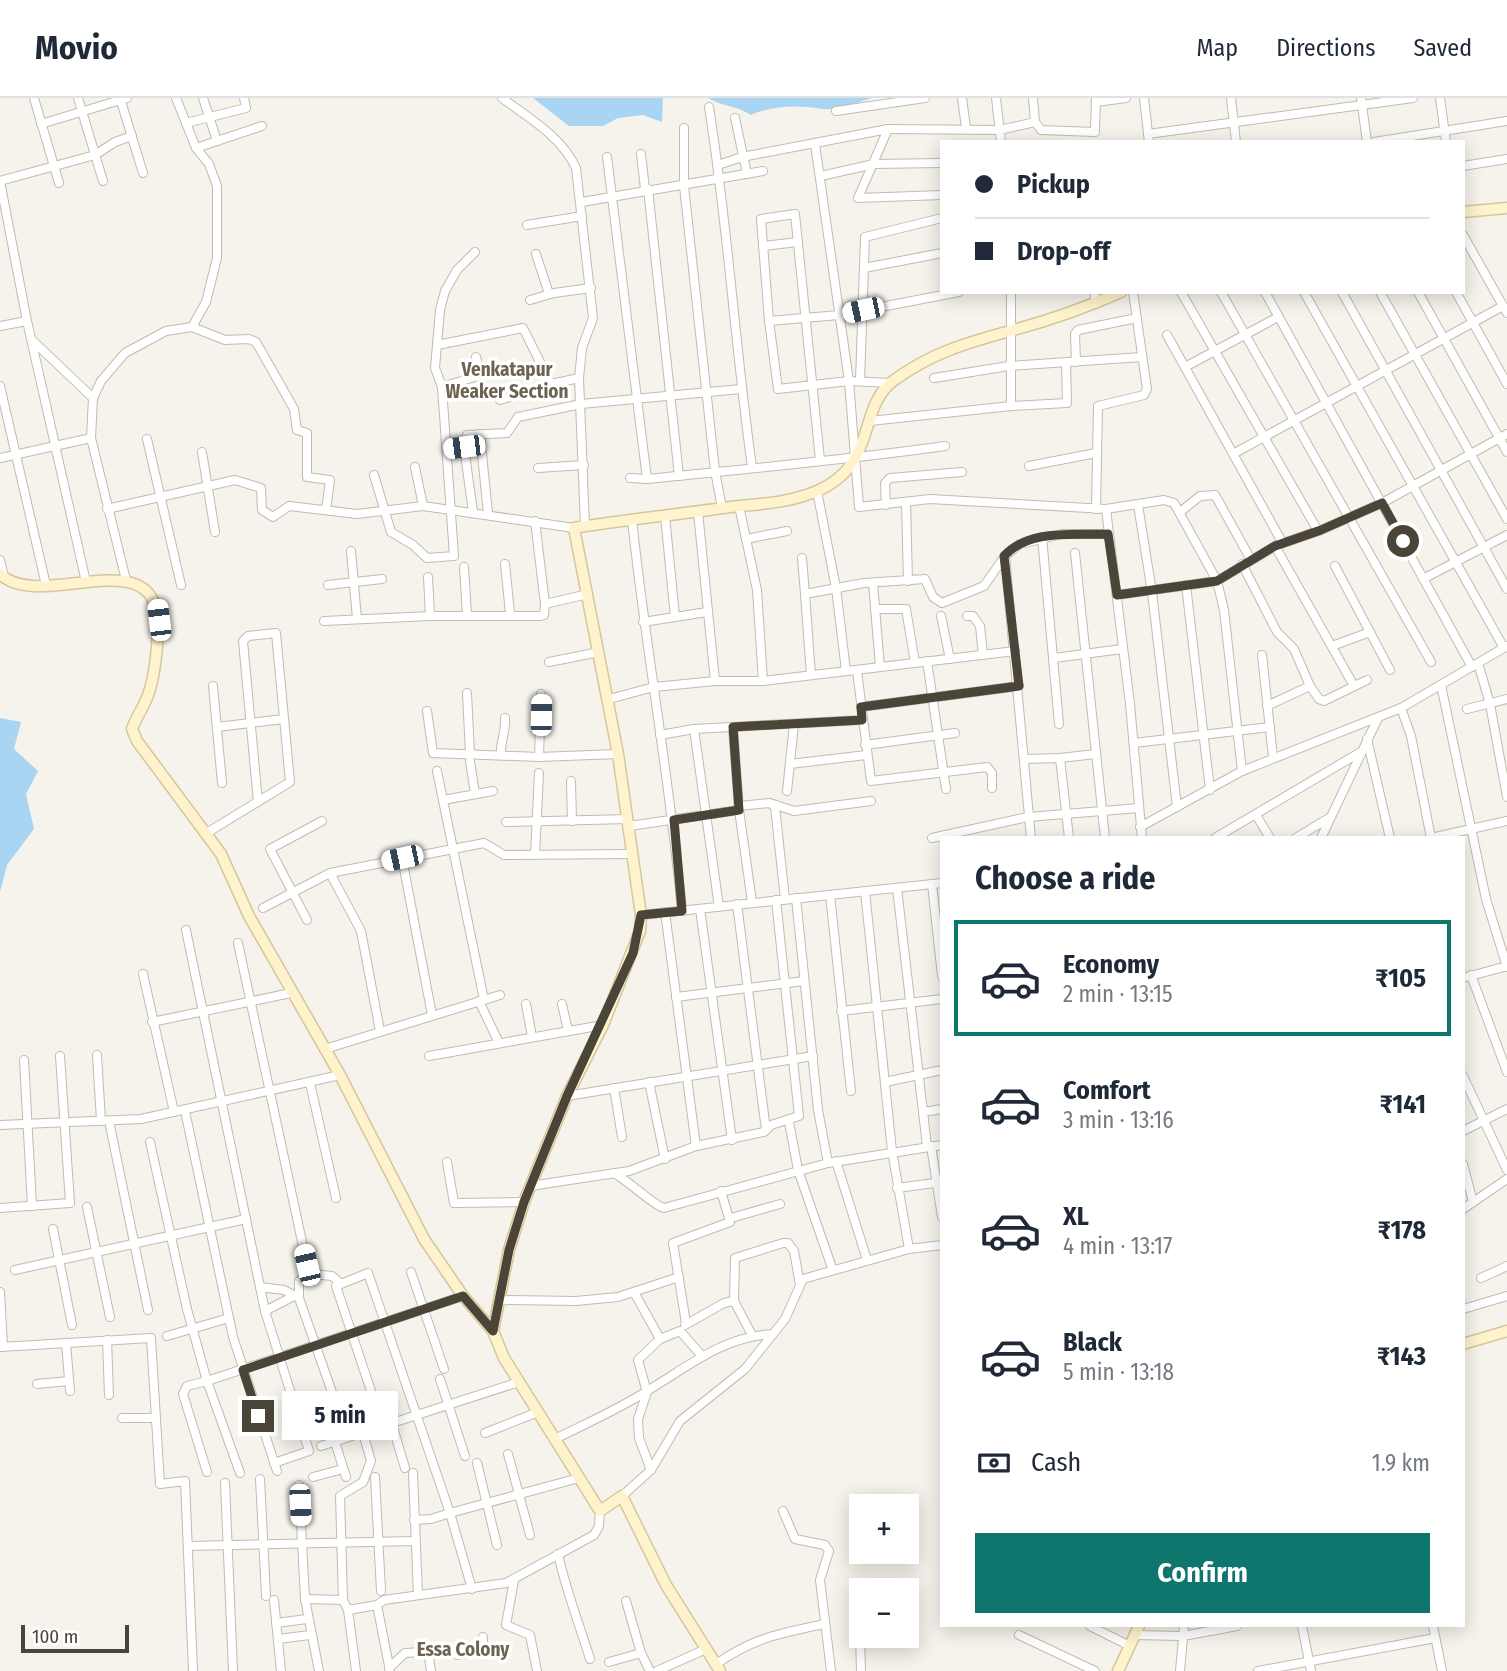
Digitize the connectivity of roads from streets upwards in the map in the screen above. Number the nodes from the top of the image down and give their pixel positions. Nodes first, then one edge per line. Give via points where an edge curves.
1 (34, 98) edge
2 (78, 98) edge
3 (176, 98) edge
4 (204, 98) edge
5 (244, 98) edge
6 (502, 98) edge
7 (925, 98) edge
8 (962, 98) edge
9 (996, 98) edge
10 (1033, 98) edge
11 (1126, 98) edge
12 (1143, 98) edge
13 (1231, 98) edge
14 (1413, 98) edge
15 (1440, 98) edge
16 (122, 99) edge
17 (1096, 100) edge
18 (1362, 101) edge
19 (709, 107) dead end
20 (836, 111) dead end
21 (82, 112) junction
22 (735, 118) dead end
23 (209, 120) junction
24 (1507, 121) edge
25 (1035, 122) junction
26 (1234, 122) junction
27 (186, 123) junction
28 (41, 124) junction
29 (262, 126) dead end
30 (684, 128) dead end
31 (966, 128) junction
32 (888, 129) junction
33 (1000, 130) junction
34 (1095, 132) junction
35 (1445, 132) junction
36 (132, 136) junction
37 (1148, 138) edge
38 (1001, 140) edge
39 (1095, 140) edge
40 (1236, 140) edge
41 (1367, 140) edge
42 (1388, 140) edge
43 (1446, 140) edge
44 (216, 141) junction
45 (815, 144) junction
46 (196, 148) junction
47 (95, 155) junction
48 (641, 155) dead end
49 (742, 156) junction
50 (607, 157) dead end
51 (1507, 159) edge
52 (940, 163) edge
53 (874, 164) junction
54 (718, 165) junction
55 (1465, 166) edge
56 (54, 167) junction
57 (763, 171) dead end
58 (143, 173) dead end
59 (747, 174) junction
60 (821, 176) junction
61 (719, 179) junction
62 (0, 181) edge
63 (103, 181) dead end
64 (59, 183) dead end
65 (684, 186) junction
66 (646, 189) junction
67 (614, 194) junction
68 (940, 195) edge
69 (582, 202) junction
70 (1505, 211) edge
71 (1465, 212) edge
72 (582, 216) junction
73 (940, 218) edge
74 (527, 225) dead end
75 (1465, 239) edge
76 (798, 242) junction
77 (763, 246) junction
78 (475, 252) dead end
79 (940, 253) edge
80 (536, 254) dead end
81 (864, 268) junction
82 (591, 288) junction
83 (549, 294) junction
84 (948, 294) edge
85 (1011, 294) edge
86 (1112, 294) edge
87 (1133, 294) edge
88 (1182, 294) edge
89 (1222, 294) edge
90 (1266, 294) edge
91 (1305, 294) edge
92 (1343, 294) edge
93 (1381, 294) edge
94 (1419, 294) edge
95 (1457, 294) edge
96 (1095, 298) edge
97 (530, 300) dead end
98 (863, 310) junction
99 (1505, 310) edge
100 (839, 315) junction
101 (804, 317) junction
102 (1278, 317) junction
103 (1137, 318) junction
104 (27, 321) junction
105 (769, 321) junction
106 (1473, 323) junction
107 (0, 326) edge
108 (192, 327) junction
109 (1010, 331) junction
110 (1245, 334) junction
111 (1167, 335) dead end
112 (1444, 338) junction
113 (31, 339) junction
114 (437, 345) junction
115 (1214, 351) junction
116 (1415, 354) junction
117 (1142, 356) junction
118 (476, 357) dead end
119 (1076, 362) junction
120 (1066, 363) junction
121 (1009, 366) junction
122 (1185, 367) junction
123 (1385, 370) junction
124 (579, 378) junction
125 (934, 378) dead end
126 (849, 381) junction
127 (860, 381) junction
128 (890, 383) junction
129 (551, 384) junction
130 (812, 384) junction
131 (1507, 384) edge
132 (0, 386) edge
133 (1357, 386) junction
134 (442, 387) junction
135 (741, 389) junction
136 (707, 393) junction
137 (671, 396) junction
138 (93, 398) junction
139 (500, 400) dead end
140 (638, 400) junction
141 (1326, 403) junction
142 (581, 404) junction
143 (1012, 406) junction
144 (870, 421) junction
145 (1293, 421) junction
146 (480, 434) junction
147 (1503, 436) edge
148 (1264, 437) junction
149 (91, 438) junction
150 (147, 439) dead end
151 (56, 445) junction
152 (945, 446) dead end
153 (464, 447) junction
154 (446, 449) junction
155 (202, 452) dead end
156 (1507, 452) edge
157 (1096, 453) junction
158 (1470, 453) junction
159 (1233, 454) junction
160 (15, 455) junction
161 (0, 458) edge
162 (855, 459) junction
163 (820, 460) junction
164 (584, 465) junction
165 (1029, 466) dead end
166 (415, 467) dead end
167 (752, 467) junction
168 (538, 468) dead end
169 (715, 471) junction
170 (1441, 471) junction
171 (962, 472) dead end
172 (374, 475) dead end
173 (679, 476) junction
174 (630, 478) dead end
175 (647, 479) junction
176 (207, 484) junction
177 (1414, 487) junction
178 (817, 491) junction
179 (160, 496) junction
180 (906, 502) junction
181 (1382, 503) junction
182 (887, 505) junction
183 (1138, 505) junction
184 (423, 506) junction
185 (739, 506) junction
186 (722, 508) junction
187 (107, 509) junction
188 (1101, 509) junction
189 (326, 510) junction
190 (385, 511) junction
191 (451, 511) junction
192 (473, 512) junction
193 (698, 512) junction
194 (1180, 512) junction
195 (488, 514) junction
196 (665, 516) junction
197 (1349, 519) junction
198 (1507, 519) edge
199 (632, 520) junction
200 (535, 522) junction
201 (580, 527) junction
202 (787, 531) dead end
203 (1318, 531) junction
204 (215, 532) dead end
205 (1108, 534) junction
206 (1507, 535) edge
207 (1042, 537) junction
208 (746, 539) junction
209 (1278, 544) junction
210 (1484, 547) junction
211 (351, 551) dead end
212 (1075, 553) dead end
213 (1004, 556) junction
214 (802, 558) dead end
215 (1250, 558) junction
216 (0, 559) edge
217 (1455, 562) junction
218 (505, 564) dead end
219 (1242, 564) junction
220 (1335, 566) dead end
221 (464, 567) dead end
222 (2, 576) edge
223 (428, 577) dead end
224 (382, 579) dead end
225 (1423, 579) junction
226 (126, 580) junction
227 (908, 581) junction
228 (1217, 581) junction
229 (86, 582) junction
230 (354, 582) junction
231 (873, 583) junction
232 (46, 585) junction
233 (181, 585) dead end
234 (328, 585) dead end
235 (1186, 585) junction
236 (836, 588) junction
237 (1507, 589) edge
238 (1152, 592) junction
239 (588, 594) junction
240 (805, 594) junction
241 (1117, 595) junction
242 (545, 604) junction
243 (875, 609) junction
244 (707, 612) junction
245 (510, 613) junction
246 (467, 615) junction
247 (430, 616) junction
248 (941, 616) dead end
249 (967, 616) dead end
250 (675, 617) junction
251 (357, 619) junction
252 (324, 621) dead end
253 (643, 622) junction
254 (1370, 632) junction
255 (1332, 646) junction
256 (1506, 647) edge
257 (1122, 649) junction
258 (1015, 651) junction
259 (599, 652) junction
260 (983, 654) junction
261 (1084, 654) junction
262 (1262, 655) dead end
263 (1054, 658) junction
264 (950, 659) junction
265 (927, 661) junction
266 (550, 662) dead end
267 (1431, 662) dead end
268 (915, 663) junction
269 (1475, 665) junction
270 (880, 667) junction
271 (1390, 670) dead end
272 (846, 671) junction
273 (857, 671) junction
274 (811, 675) junction
275 (1367, 680) dead end
276 (715, 681) junction
277 (763, 681) junction
278 (1441, 685) junction
279 (212, 686) dead end
280 (1019, 686) junction
281 (1310, 686) junction
282 (1354, 686) junction
283 (654, 687) junction
284 (467, 693) dead end
285 (541, 694) dead end
286 (932, 698) junction
287 (609, 699) junction
288 (1507, 699) edge
289 (1490, 704) junction
290 (1267, 706) junction
291 (861, 707) junction
292 (1401, 708) junction
293 (1467, 709) dead end
294 (427, 711) dead end
295 (505, 718) dead end
296 (1378, 718) junction
297 (284, 719) junction
298 (862, 720) junction
299 (250, 723) junction
300 (794, 724) junction
301 (1059, 724) dead end
302 (217, 727) junction
303 (733, 727) junction
304 (1270, 727) junction
305 (694, 729) junction
306 (1236, 730) junction
307 (956, 733) dead end
308 (1202, 734) junction
309 (660, 735) junction
310 (938, 735) junction
311 (1169, 738) junction
312 (1367, 739) junction
313 (1134, 743) junction
314 (865, 745) junction
315 (618, 754) junction
316 (1096, 754) junction
317 (1359, 754) junction
318 (501, 755) junction
319 (866, 755) junction
320 (470, 757) junction
321 (539, 757) junction
322 (1273, 757) junction
323 (1060, 758) junction
324 (1025, 759) junction
325 (790, 764) junction
326 (437, 771) dead end
327 (943, 771) junction
328 (1242, 771) junction
329 (539, 773) dead end
330 (571, 781) dead end
331 (222, 783) dead end
332 (992, 788) dead end
333 (946, 789) dead end
334 (1210, 790) junction
335 (493, 791) dead end
336 (787, 792) dead end
337 (475, 794) junction
338 (1507, 797) edge
339 (443, 800) junction
340 (871, 801) dead end
341 (258, 802) junction
342 (773, 804) junction
343 (1177, 807) junction
344 (739, 808) junction
345 (1139, 808) junction
346 (1102, 811) junction
347 (1065, 813) junction
348 (706, 815) junction
349 (1256, 815) junction
350 (1028, 817) junction
351 (1330, 818) junction
352 (674, 820) junction
353 (323, 821) dead end
354 (537, 821) junction
355 (572, 821) junction
356 (1507, 821) edge
357 (506, 822) dead end
358 (628, 822) junction
359 (1140, 827) junction
360 (1471, 829) junction
361 (205, 834) junction
362 (940, 836) edge
363 (941, 836) edge
364 (1031, 836) edge
365 (1069, 836) edge
366 (1105, 836) edge
367 (1142, 836) edge
368 (1219, 836) edge
369 (1269, 836) edge
370 (1299, 836) edge
371 (1322, 836) edge
372 (1390, 836) edge
373 (1431, 836) edge
374 (1440, 836) edge
375 (932, 838) dead end
376 (453, 849) junction
377 (632, 854) junction
378 (535, 855) junction
379 (402, 858) junction
380 (330, 873) junction
381 (940, 883) edge
382 (932, 884) junction
383 (897, 888) junction
384 (865, 891) junction
385 (292, 892) junction
386 (830, 895) junction
387 (796, 898) junction
388 (780, 900) junction
389 (752, 902) junction
390 (737, 904) junction
391 (719, 907) junction
392 (263, 908) dead end
393 (700, 909) junction
394 (682, 911) junction
395 (665, 912) junction
396 (641, 915) junction
397 (307, 920) dead end
398 (186, 930) dead end
399 (237, 943) dead end
400 (1504, 952) edge
401 (940, 958) edge
402 (1507, 967) edge
403 (143, 974) dead end
404 (1467, 977) edge
405 (804, 981) junction
406 (783, 985) junction
407 (746, 988) junction
408 (711, 992) junction
409 (291, 993) junction
410 (500, 995) dead end
411 (676, 997) junction
412 (940, 999) edge
413 (481, 1001) junction
414 (249, 1002) junction
415 (912, 1002) junction
416 (526, 1003) dead end
417 (562, 1003) dead end
418 (876, 1007) junction
419 (202, 1011) junction
420 (841, 1011) junction
421 (432, 1015) junction
422 (152, 1022) junction
423 (603, 1024) junction
424 (380, 1031) junction
425 (568, 1031) junction
426 (532, 1037) junction
427 (499, 1043) junction
428 (325, 1049) junction
429 (97, 1055) dead end
430 (60, 1056) dead end
431 (429, 1056) dead end
432 (813, 1056) junction
433 (792, 1059) junction
434 (23, 1060) dead end
435 (756, 1064) junction
436 (720, 1070) junction
437 (940, 1070) edge
438 (1507, 1072) edge
439 (918, 1074) junction
440 (340, 1075) junction
441 (685, 1076) junction
442 (1465, 1081) edge
443 (649, 1082) junction
444 (884, 1082) junction
445 (310, 1083) junction
446 (614, 1088) junction
447 (851, 1091) dead end
448 (269, 1092) junction
449 (567, 1096) junction
450 (220, 1104) junction
451 (1507, 1109) edge
452 (940, 1110) edge
453 (185, 1111) junction
454 (174, 1112) junction
455 (923, 1112) junction
456 (1481, 1120) junction
457 (105, 1121) junction
458 (65, 1122) junction
459 (789, 1122) junction
460 (29, 1124) junction
461 (0, 1125) edge
462 (766, 1130) junction
463 (1465, 1130) edge
464 (622, 1137) dead end
465 (732, 1140) junction
466 (150, 1142) dead end
467 (940, 1145) edge
468 (696, 1146) junction
469 (929, 1146) junction
470 (892, 1151) junction
471 (665, 1159) junction
472 (447, 1162) dead end
473 (832, 1162) junction
474 (798, 1170) junction
475 (1507, 1170) edge
476 (1465, 1172) edge
477 (614, 1173) junction
478 (1507, 1179) edge
479 (939, 1182) edge
480 (530, 1186) junction
481 (897, 1188) junction
482 (722, 1191) junction
483 (336, 1198) dead end
484 (524, 1202) junction
485 (1473, 1202) junction
486 (780, 1204) dead end
487 (32, 1206) junction
488 (87, 1207) dead end
489 (0, 1208) edge
490 (1465, 1208) edge
491 (731, 1218) junction
492 (246, 1219) junction
493 (209, 1228) junction
494 (53, 1229) dead end
495 (171, 1236) junction
496 (135, 1244) junction
497 (940, 1245) edge
498 (909, 1249) junction
499 (96, 1253) junction
500 (867, 1259) junction
501 (59, 1261) junction
502 (1507, 1266) edge
503 (832, 1268) junction
504 (15, 1270) dead end
505 (411, 1272) dead end
506 (312, 1274) junction
507 (679, 1277) junction
508 (1481, 1278) dead end
509 (339, 1282) junction
510 (298, 1284) junction
511 (800, 1285) junction
512 (260, 1287) junction
513 (284, 1290) junction
514 (0, 1292) edge
515 (634, 1292) junction
516 (463, 1296) junction
517 (1507, 1296) edge
518 (297, 1297) junction
519 (499, 1300) junction
520 (734, 1301) junction
521 (424, 1309) junction
522 (1465, 1309) edge
523 (148, 1310) dead end
524 (265, 1311) junction
525 (110, 1317) dead end
526 (229, 1318) junction
527 (387, 1321) junction
528 (687, 1323) junction
529 (72, 1325) dead end
530 (192, 1327) junction
531 (493, 1331) junction
532 (680, 1331) junction
533 (1507, 1331) edge
534 (351, 1333) junction
535 (773, 1334) junction
536 (752, 1335) junction
537 (167, 1336) dead end
538 (660, 1339) junction
539 (107, 1340) junction
540 (66, 1343) junction
541 (1465, 1343) edge
542 (315, 1345) junction
543 (2, 1347) edge
544 (702, 1356) junction
545 (280, 1358) junction
546 (444, 1369) dead end
547 (243, 1370) junction
548 (440, 1379) dead end
549 (69, 1381) junction
550 (207, 1381) junction
551 (519, 1382) junction
552 (37, 1384) dead end
553 (70, 1391) dead end
554 (647, 1392) junction
555 (109, 1395) dead end
556 (334, 1398) dead end
557 (354, 1402) dead end
558 (449, 1405) junction
559 (538, 1412) junction
560 (417, 1415) junction
561 (122, 1418) dead end
562 (156, 1418) junction
563 (329, 1423) dead end
564 (387, 1426) junction
565 (364, 1433) junction
566 (485, 1433) dead end
567 (557, 1438) junction
568 (335, 1442) junction
569 (321, 1446) dead end
570 (508, 1454) dead end
571 (465, 1456) dead end
572 (477, 1463) dead end
573 (651, 1470) junction
574 (207, 1472) dead end
575 (240, 1473) dead end
576 (313, 1477) dead end
577 (375, 1477) dead end
578 (579, 1478) junction
579 (260, 1479) dead end
580 (363, 1482) junction
581 (225, 1483) dead end
582 (299, 1485) dead end
583 (376, 1494) junction
584 (520, 1496) junction
585 (622, 1496) junction
586 (488, 1504) junction
587 (600, 1511) junction
588 (783, 1511) dead end
589 (450, 1513) junction
590 (414, 1520) junction
591 (530, 1535) dead end
592 (415, 1541) junction
593 (340, 1542) junction
594 (379, 1542) junction
595 (302, 1543) junction
596 (264, 1544) junction
597 (227, 1545) junction
598 (497, 1545) dead end
599 (187, 1546) junction
600 (558, 1554) junction
601 (514, 1580) junction
602 (472, 1589) junction
603 (381, 1591) dead end
604 (418, 1595) junction
605 (305, 1599) junction
606 (343, 1600) junction
607 (626, 1601) dead end
608 (377, 1605) junction
609 (348, 1609) junction
610 (307, 1619) junction
611 (276, 1623) junction
612 (825, 1625) junction
613 (1095, 1627) edge
614 (1184, 1627) edge
615 (1232, 1627) edge
616 (1302, 1627) edge
617 (1433, 1627) edge
618 (1019, 1634) dead end
619 (310, 1635) junction
620 (1134, 1635) edge
621 (1183, 1636) junction
622 (483, 1637) dead end
623 (1435, 1638) junction
624 (278, 1639) junction
625 (860, 1648) edge
626 (706, 1649) junction
627 (641, 1653) junction
628 (426, 1654) junction
629 (590, 1659) dead end
630 (1309, 1661) junction
631 (609, 1662) dead end
632 (718, 1668) edge
633 (389, 1670) edge
634 (193, 1671) edge
635 (233, 1671) edge
636 (281, 1671) edge
637 (319, 1671) edge
638 (356, 1671) edge
639 (431, 1671) edge
640 (537, 1671) edge
641 (650, 1671) edge
642 (657, 1671) edge
643 (831, 1671) edge
644 (861, 1671) edge
645 (1095, 1671) edge
646 (1118, 1671) edge
647 (1180, 1671) edge
648 (1258, 1671) edge
649 (1311, 1671) edge
650 (1442, 1671) edge

1 - 28 street
2 - 21 street
3 - 27 street
4 - 23 street
5 - 23 street via 246,108
6 - 69 street via 569,152
7 - 20 street
8 - 31 street
9 - 33 street
10 - 25 street
11 - 17 street
12 - 37 street
13 - 26 street
14 - 18 street
15 - 35 street
16 - 21 street
16 - 36 street
17 - 34 street
18 - 26 street
18 - 41 street
19 - 54 street
21 - 28 street
21 - 47 street
22 - 49 street
23 - 27 street
23 - 44 street
24 - 35 street
25 - 33 street
25 - 34 street via 1041,130
26 - 37 street
26 - 40 street
27 - 46 street
28 - 56 street
29 - 44 street
30 - 65 street
31 - 32 street
31 - 33 street
32 - 45 street
32 - 53 street
33 - 38 street
34 - 39 street
35 - 42 street
35 - 43 street
36 - 47 street
36 - 58 street
44 - 46 street
45 - 49 street
45 - 60 street
46 - 108 street via 215,174 218,247 206,302
47 - 56 street
47 - 63 street
48 - 66 street
49 - 54 street
49 - 59 street
50 - 67 street
51 - 55 street
52 - 53 street
53 - 60 street
53 - 68 street via 858,198
54 - 61 street
56 - 62 street
56 - 64 street
57 - 59 street
59 - 61 street
60 - 100 street
61 - 65 street
61 - 135 street
62 - 104 street
65 - 66 street
65 - 136 street
66 - 67 street
66 - 137 street
67 - 69 street
67 - 140 street
69 - 72 street
70 - 71 street
72 - 74 street
72 - 82 street
73 - 81 street via 867,235
75 - 99 street
76 - 77 street
76 - 77 street via 795,215 761,219
76 - 101 street
77 - 105 street
78 - 114 street via 445,291
79 - 81 street
80 - 83 street
81 - 98 street
82 - 83 street
82 - 124 street via 593,323 582,348
83 - 97 street
84 - 98 street
85 - 109 street
86 - 96 street
87 - 103 street
88 - 115 street
89 - 110 street
90 - 102 street
91 - 133 street
92 - 123 street
93 - 116 street
94 - 112 street
95 - 106 street
96 - 109 street
98 - 100 street
98 - 127 street
99 - 106 street
100 - 101 street
100 - 126 street
101 - 105 street
101 - 130 street
102 - 110 street
102 - 141 street
103 - 117 street
103 - 119 street via 1078,330
104 - 107 street
104 - 113 street
105 - 130 street via 776,386
106 - 112 street
106 - 131 street
108 - 138 street via 166,331 125,353 100,380
108 - 189 street via 225,340 249,339 261,349 294,409 298,430 307,433 307,477 330,480
109 - 121 street
109 - 128 street via 968,341 929,358
110 - 115 street
110 - 145 street
111 - 122 street
112 - 116 street
112 - 147 street
113 - 138 street
113 - 151 street
114 - 129 street via 523,328
114 - 134 street via 435,368
115 - 122 street
115 - 148 street
116 - 123 street
116 - 158 street
117 - 119 street
117 - 157 street via 1147,392 1098,406
118 - 134 street via 481,375
119 - 120 street
120 - 121 street
120 - 143 street via 1067,403
121 - 125 street
121 - 143 street
122 - 159 street
123 - 133 street
123 - 170 street
124 - 129 street
124 - 142 street
126 - 127 street
126 - 130 street
126 - 162 street
127 - 128 street
128 - 144 street
129 - 139 street
130 - 163 street
132 - 160 street
133 - 141 street
133 - 177 street
134 - 154 street
135 - 136 street
135 - 167 street
136 - 137 street
136 - 169 street
137 - 140 street
137 - 173 street
138 - 149 street
140 - 142 street
140 - 175 street
141 - 145 street
141 - 181 street
142 - 146 street via 518,417 507,433
142 - 164 street
143 - 144 street
144 - 162 street
145 - 148 street
145 - 197 street
146 - 153 street via 465,436
146 - 195 street
147 - 156 street
147 - 158 street
148 - 159 street
148 - 203 street
149 - 151 street
149 - 187 street
150 - 179 street
151 - 160 street
151 - 229 street
152 - 162 street
153 - 154 street
153 - 192 street
154 - 191 street
155 - 176 street
157 - 165 street
157 - 188 street
158 - 170 street
158 - 198 street
159 - 209 street
160 - 161 street
160 - 232 street
162 - 163 street
162 - 178 street via 845,472
162 - 182 street via 859,508
163 - 167 street
164 - 168 street
164 - 201 street
166 - 184 street
167 - 169 street
169 - 173 street
169 - 186 street
170 - 177 street
170 - 210 street
171 - 182 street via 890,478 885,483
172 - 190 street
173 - 175 street
174 - 175 street
176 - 179 street
176 - 189 street via 234,480 261,488 262,510 273,517 289,506
176 - 204 street
177 - 181 street
177 - 217 street
178 - 185 street via 780,502
178 - 236 street
179 - 187 street
179 - 233 street
180 - 182 street
180 - 188 street via 930,499
180 - 227 street
181 - 197 street
181 - 225 street
183 - 188 street
183 - 194 street via 1164,500 1174,503
183 - 238 street
184 - 190 street
184 - 191 street
185 - 186 street
185 - 208 street
186 - 193 street
187 - 226 street
188 - 205 street
189 - 190 street
190 - 191 street via 391,532 430,559 454,556
191 - 192 street
192 - 195 street
193 - 196 street
193 - 244 street
194 - 215 street via 1200,496 1215,495
194 - 228 street
195 - 200 street
196 - 199 street
196 - 250 street
197 - 203 street
197 - 267 street
199 - 201 street
199 - 253 street
200 - 201 street
200 - 242 street
201 - 239 street
202 - 208 street
203 - 209 street
205 - 207 street
205 - 241 street
206 - 210 street
207 - 213 street via 1020,544
207 - 263 street
208 - 277 street via 757,590
209 - 215 street
209 - 255 street
210 - 217 street
210 - 237 street
211 - 230 street
212 - 261 street
213 - 227 street via 984,586 942,603 933,597 925,579
213 - 258 street
214 - 240 street
215 - 219 street
216 - 222 street
217 - 225 street
217 - 256 street
218 - 245 street
219 - 228 street
219 - 281 street via 1277,632 1294,649
220 - 254 street
221 - 246 street
222 - 232 street via 22,585
223 - 247 street
224 - 230 street
225 - 269 street
226 - 229 street
226 - 361 street via 147,592 157,605 159,620 148,695 132,729
227 - 231 street
228 - 235 street
228 - 306 street
229 - 232 street
230 - 234 street
230 - 251 street
231 - 236 street
231 - 243 street
235 - 238 street
235 - 308 street
236 - 240 street
236 - 272 street
238 - 241 street
238 - 311 street
239 - 242 street
239 - 259 street
240 - 274 street
241 - 257 street
242 - 245 street via 544,615
243 - 268 street via 906,609
243 - 270 street
244 - 250 street
244 - 276 street
245 - 246 street
246 - 247 street
247 - 251 street
248 - 264 street
249 - 260 street via 973,616 980,626
250 - 253 street
251 - 252 street
253 - 283 street
254 - 255 street
254 - 271 street
255 - 282 street
256 - 269 street
257 - 261 street
257 - 313 street
258 - 260 street
258 - 280 street
259 - 266 street
259 - 287 street
260 - 264 street
261 - 263 street
261 - 316 street
262 - 290 street
263 - 301 street
264 - 265 street
265 - 268 street
265 - 286 street
268 - 270 street
269 - 278 street
269 - 289 street
270 - 273 street
272 - 273 street
272 - 274 street
273 - 291 street
274 - 277 street
275 - 282 street
276 - 277 street
276 - 283 street
278 - 292 street
278 - 360 street
279 - 302 street
280 - 286 street
280 - 324 street
281 - 282 street via 1321,701
281 - 290 street
283 - 287 street
283 - 309 street
284 - 320 street
285 - 321 street
286 - 291 street
286 - 310 street
287 - 315 street
288 - 289 street
289 - 293 street
289 - 338 street
290 - 304 street
291 - 298 street
292 - 296 street
292 - 373 street
294 - 320 street via 433,753
295 - 318 street
296 - 312 street
296 - 322 street
297 - 299 street
297 - 299 street via 276,633 248,636 243,641
297 - 341 street via 290,782
298 - 300 street
298 - 314 street
299 - 302 street
299 - 341 street
300 - 303 street
300 - 325 street
302 - 331 street
303 - 305 street
303 - 344 street
304 - 306 street
304 - 322 street
305 - 309 street
305 - 348 street
306 - 308 street
306 - 328 street
307 - 310 street
308 - 311 street
308 - 334 street
309 - 352 street
310 - 314 street
310 - 327 street
311 - 313 street
311 - 343 street
312 - 317 street
312 - 372 street
313 - 345 street
314 - 319 street
315 - 321 street
315 - 358 street
316 - 323 street
316 - 346 street
317 - 349 street
317 - 351 street
318 - 320 street
318 - 321 street
319 - 325 street
319 - 327 street via 873,783
320 - 337 street
322 - 328 street
323 - 324 street
323 - 347 street
324 - 350 street
325 - 336 street
326 - 339 street
327 - 332 street via 987,767 992,772
327 - 333 street
328 - 334 street
329 - 354 street
330 - 355 street
334 - 343 street
335 - 337 street
337 - 339 street
339 - 376 street
340 - 342 street via 794,811
341 - 361 street
342 - 344 street
342 - 388 street
343 - 359 street
344 - 348 street
344 - 389 street
345 - 346 street
345 - 359 street
346 - 347 street
346 - 366 street
347 - 350 street
347 - 365 street
348 - 352 street
348 - 391 street
349 - 368 street
349 - 369 street
350 - 363 street
350 - 364 street
351 - 370 street
351 - 371 street
352 - 358 street
352 - 394 street
353 - 385 street via 270,849
354 - 355 street
354 - 357 street
354 - 378 street
355 - 358 street
356 - 360 street
358 - 377 street
359 - 367 street
360 - 374 street
360 - 400 street
361 - 409 street via 234,879
362 - 375 street
376 - 378 street via 484,843 504,855
376 - 379 street
376 - 413 street
377 - 378 street
377 - 396 street
379 - 380 street
379 - 421 street
380 - 385 street
380 - 424 street via 361,931
381 - 382 street
382 - 383 street
382 - 401 street
383 - 384 street
383 - 415 street
384 - 386 street
384 - 418 street
385 - 392 street
385 - 397 street
386 - 387 street
386 - 420 street
387 - 388 street
387 - 405 street
388 - 389 street
388 - 406 street
389 - 390 street
390 - 391 street
390 - 407 street
391 - 393 street
393 - 394 street
393 - 408 street
394 - 395 street
395 - 396 street
395 - 411 street
396 - 423 street via 633,953
398 - 419 street
399 - 414 street
400 - 402 street
402 - 404 street
403 - 422 street
404 - 438 street
405 - 406 street
405 - 432 street
406 - 407 street
406 - 433 street
407 - 408 street
407 - 435 street
408 - 411 street
408 - 436 street
409 - 414 street
409 - 428 street
410 - 413 street
411 - 441 street
412 - 415 street
413 - 421 street
413 - 427 street
414 - 419 street
414 - 448 street
415 - 418 street
415 - 439 street
416 - 426 street
417 - 425 street
418 - 420 street
418 - 444 street
419 - 422 street
419 - 450 street
420 - 447 street
421 - 424 street
422 - 454 street
423 - 425 street
423 - 449 street
424 - 428 street
425 - 426 street
426 - 427 street
427 - 431 street
428 - 440 street
429 - 457 street
430 - 458 street
432 - 433 street
432 - 473 street
433 - 435 street
433 - 459 street via 800,1112
434 - 460 street
435 - 436 street
435 - 462 street
436 - 441 street
436 - 465 street
437 - 439 street
439 - 444 street
439 - 455 street
440 - 445 street
440 - 516 street via 424,1239
441 - 443 street
441 - 468 street
442 - 456 street
443 - 446 street
443 - 471 street
444 - 470 street
445 - 448 street
445 - 483 street
446 - 449 street
446 - 464 street
448 - 450 street
448 - 506 street
449 - 480 street
450 - 453 street
450 - 492 street
451 - 456 street
452 - 455 street
453 - 454 street
453 - 493 street
454 - 457 street
455 - 469 street
456 - 463 street
456 - 475 street
457 - 458 street
457 - 496 street
458 - 460 street
458 - 487 street via 70,1203
459 - 462 street
459 - 474 street
460 - 461 street
460 - 487 street
462 - 465 street
465 - 468 street
466 - 495 street
467 - 469 street
468 - 471 street
469 - 470 street
469 - 479 street
470 - 473 street
470 - 481 street
471 - 477 street
472 - 484 street via 454,1203
473 - 474 street
473 - 500 street
474 - 482 street
474 - 503 street
476 - 485 street
477 - 480 street
477 - 482 street via 632,1182 659,1207
478 - 485 street
479 - 481 street
480 - 484 street
481 - 498 street
482 - 491 street
484 - 519 street
485 - 490 street
486 - 491 street
487 - 489 street
488 - 499 street
491 - 507 street via 727,1224 675,1241
492 - 493 street
492 - 512 street
493 - 495 street
493 - 526 street
494 - 501 street
495 - 496 street
495 - 530 street
496 - 499 street
496 - 523 street
497 - 498 street
498 - 500 street
499 - 501 street
499 - 525 street
500 - 503 street
501 - 504 street
501 - 529 street
502 - 508 street
503 - 511 street via 812,1274
505 - 521 street
506 - 509 street via 332,1276
506 - 510 street
507 - 515 street
507 - 528 street
509 - 527 street via 368,1273
509 - 534 street via 335,1286
510 - 513 street
510 - 518 street
511 - 520 street via 794,1251 783,1243 735,1258
511 - 535 street via 793,1307
512 - 513 street
512 - 524 street
513 - 518 street
514 - 543 street
515 - 519 street via 576,1301
515 - 538 street
516 - 521 street
516 - 531 street
517 - 522 street
518 - 524 street
518 - 542 street
519 - 531 street
520 - 528 street
520 - 536 street
521 - 527 street
521 - 546 street
524 - 545 street
526 - 530 street
526 - 547 street
527 - 534 street
527 - 560 street
528 - 532 street
530 - 537 street
530 - 550 street
531 - 551 street
532 - 538 street
532 - 544 street
533 - 541 street
534 - 542 street
534 - 564 street
535 - 536 street
535 - 573 street via 732,1382 680,1421
536 - 544 street
538 - 554 street via 638,1360
539 - 540 street
539 - 555 street
539 - 562 street via 150,1338
540 - 543 street
540 - 549 street
542 - 545 street
542 - 556 street
544 - 554 street
545 - 547 street
545 - 547 street via 309,1451 275,1467
547 - 550 street
548 - 558 street
549 - 552 street
549 - 553 street
550 - 574 street via 187,1386 183,1394
550 - 575 street
551 - 558 street
551 - 559 street
554 - 567 street
554 - 573 street via 638,1419 639,1438
557 - 565 street
558 - 560 street
558 - 571 street
559 - 566 street
559 - 567 street
560 - 564 street
560 - 589 street
561 - 562 street
562 - 599 street via 160,1484 185,1481
563 - 568 street
564 - 565 street
564 - 590 street via 409,1470
565 - 568 street
565 - 580 street via 371,1461
567 - 578 street
568 - 569 street
568 - 576 street via 345,1473
570 - 584 street
572 - 586 street
573 - 585 street
577 - 583 street
578 - 584 street
578 - 587 street
579 - 596 street
580 - 583 street
580 - 593 street via 340,1496
581 - 597 street
582 - 595 street
583 - 594 street
584 - 586 street
584 - 591 street
585 - 587 street
585 - 626 street via 666,1585
586 - 589 street
586 - 598 street
587 - 600 street via 598,1531
588 - 612 street via 795,1539 828,1547 820,1580
589 - 590 street
589 - 602 street
590 - 592 street
592 - 594 street
592 - 604 street
593 - 594 street
593 - 595 street
593 - 606 street
594 - 603 street
595 - 596 street
595 - 605 street
596 - 597 street
596 - 611 street
597 - 599 street
597 - 635 street
599 - 634 street
600 - 601 street
600 - 629 street
601 - 602 street
601 - 640 street via 506,1625 530,1635
602 - 604 street
604 - 608 street
605 - 606 street
605 - 610 street
606 - 609 street
607 - 627 street
608 - 609 street
608 - 633 street
609 - 638 street
610 - 611 street
610 - 619 street
611 - 624 street
612 - 632 street via 761,1638 738,1648
612 - 643 street
613 - 620 street
614 - 621 street
615 - 621 street
616 - 630 street
617 - 623 street
618 - 645 street
619 - 624 street
619 - 637 street
620 - 621 street
620 - 646 street
621 - 647 street
622 - 628 street via 483,1651
623 - 630 street
623 - 650 street
624 - 636 street
625 - 644 street
626 - 632 street
626 - 642 street
627 - 631 street
627 - 641 street
628 - 633 street via 409,1651
628 - 639 street
630 - 648 street
630 - 649 street

